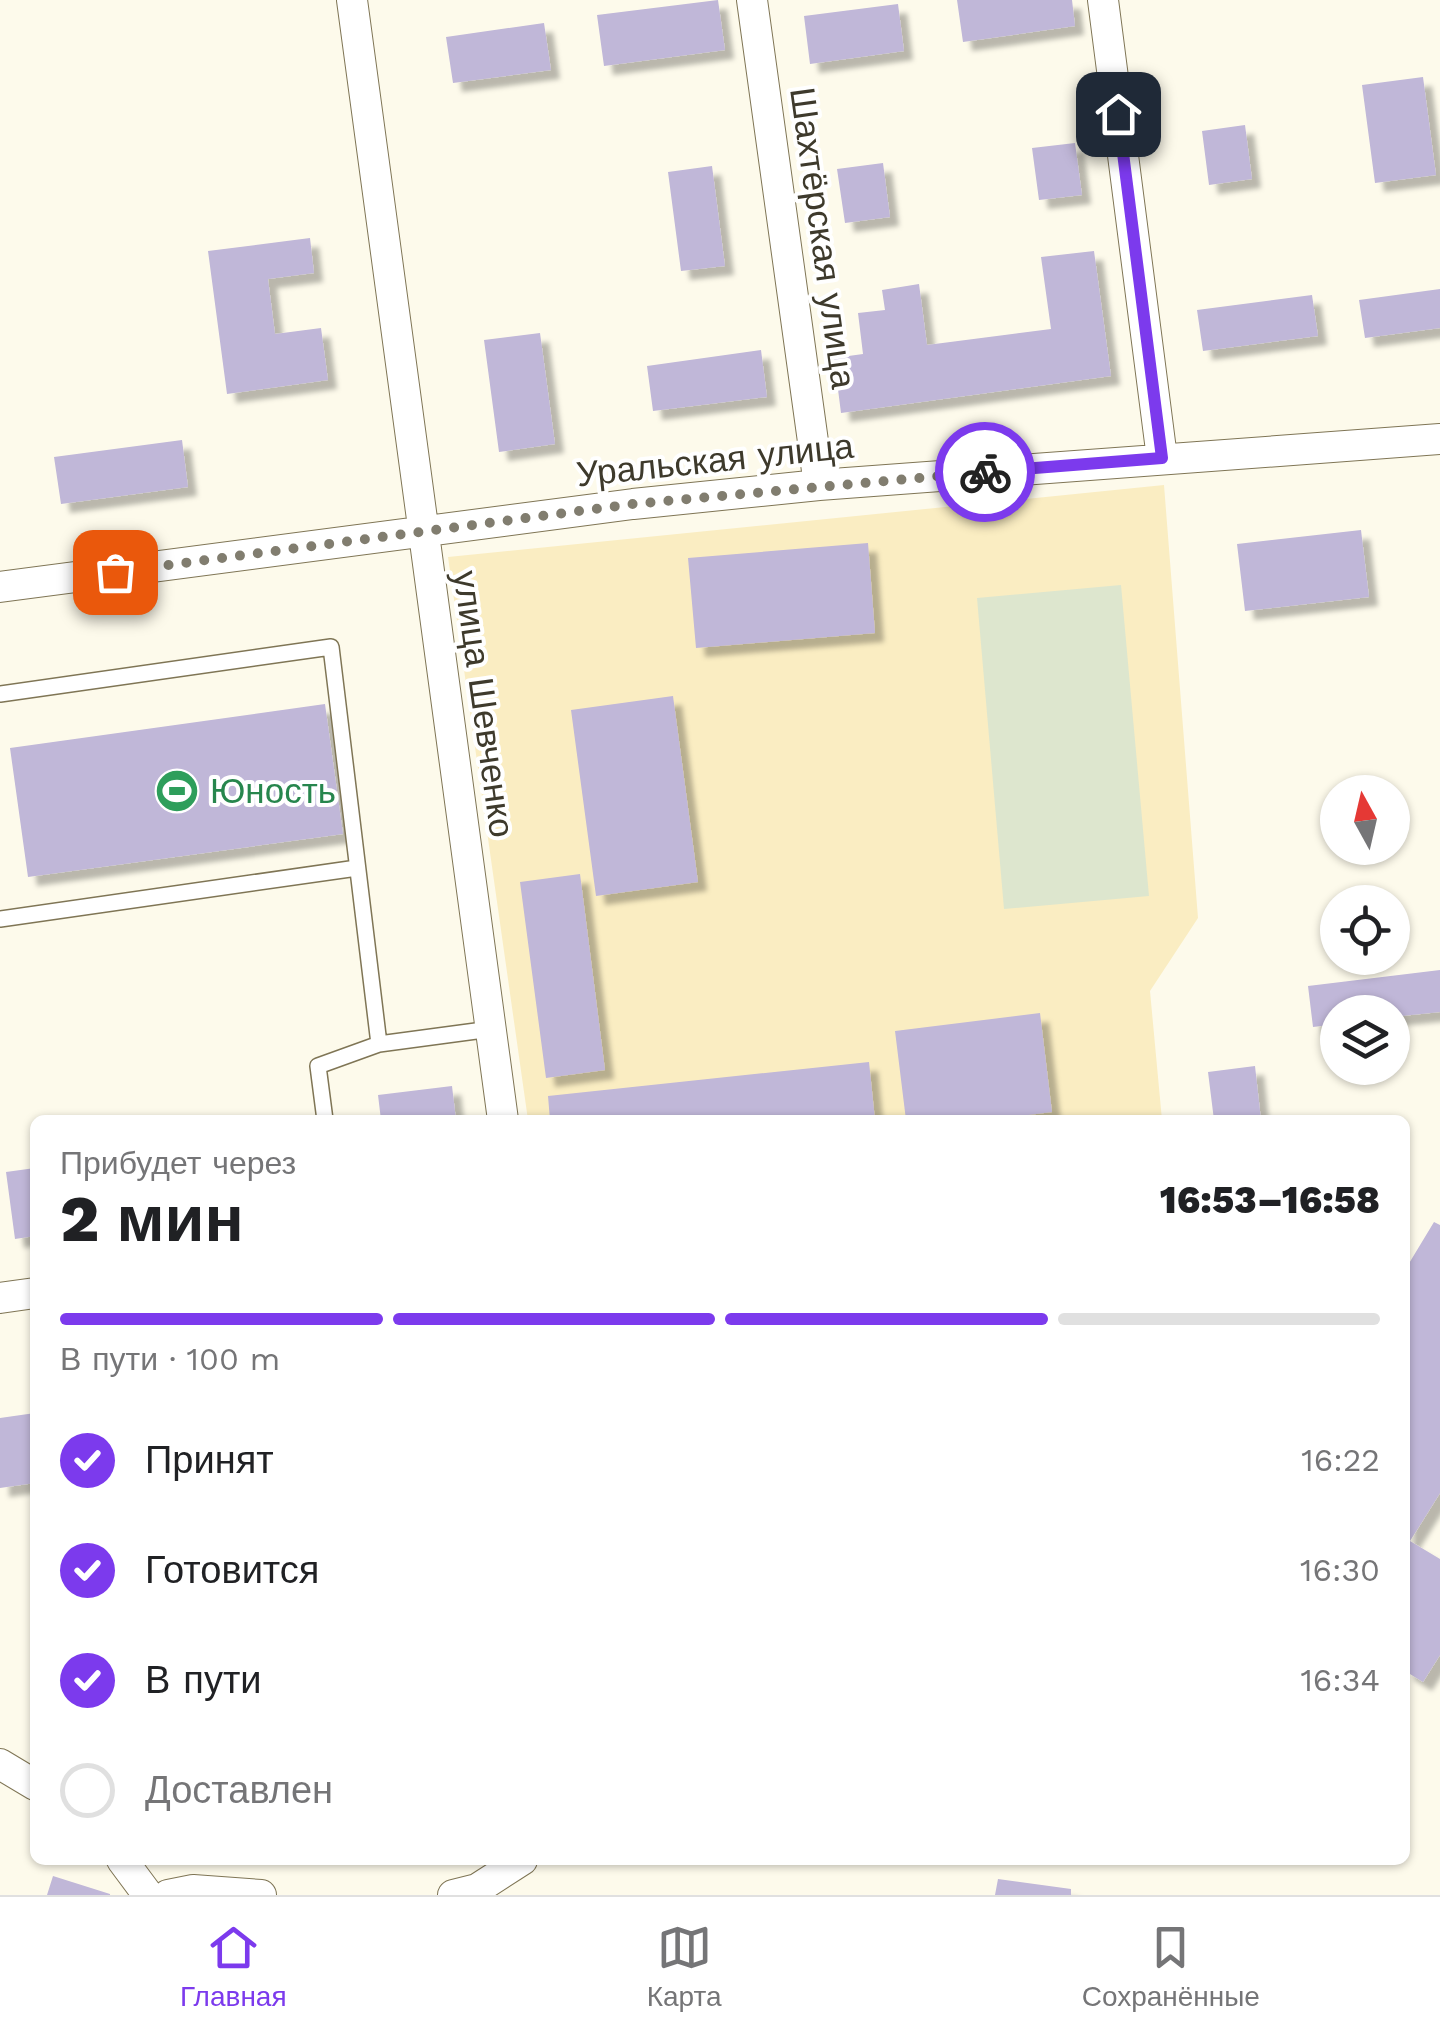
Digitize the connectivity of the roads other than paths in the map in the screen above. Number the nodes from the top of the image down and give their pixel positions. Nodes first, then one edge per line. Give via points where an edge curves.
1 (352, 0) edge
2 (752, 0) edge
3 (1103, 0) edge
4 (1440, 439) edge
5 (1162, 458) junction
6 (819, 486) junction
7 (422, 532) junction
8 (0, 587) edge
9 (0, 694) edge
10 (357, 868) junction
11 (0, 919) edge
12 (491, 1029) junction
13 (379, 1044) junction
14 (323, 1115) edge
15 (502, 1115) edge
16 (30, 1294) edge
17 (0, 1298) edge
18 (0, 1764) edge
19 (30, 1782) edge
20 (126, 1865) edge
21 (514, 1865) edge
22 (148, 1895) edge
23 (168, 1895) edge
24 (261, 1895) edge
25 (453, 1895) edge

1 - 7 street, улица Шевченко
2 - 6 street, Шахтёрская улица
3 - 5 street
4 - 5 street, Уральская улица
5 - 6 street, Уральская улица
6 - 7 street, Уральская улица
7 - 8 street, Уральская улица
7 - 12 street, улица Шевченко
9 - 10 lane via 331,646
10 - 11 lane
10 - 13 lane
12 - 13 lane
12 - 15 street, улица Шевченко
13 - 14 lane via 318,1066
16 - 17 street
18 - 19 street
20 - 22 street
21 - 25 street
23 - 24 street

